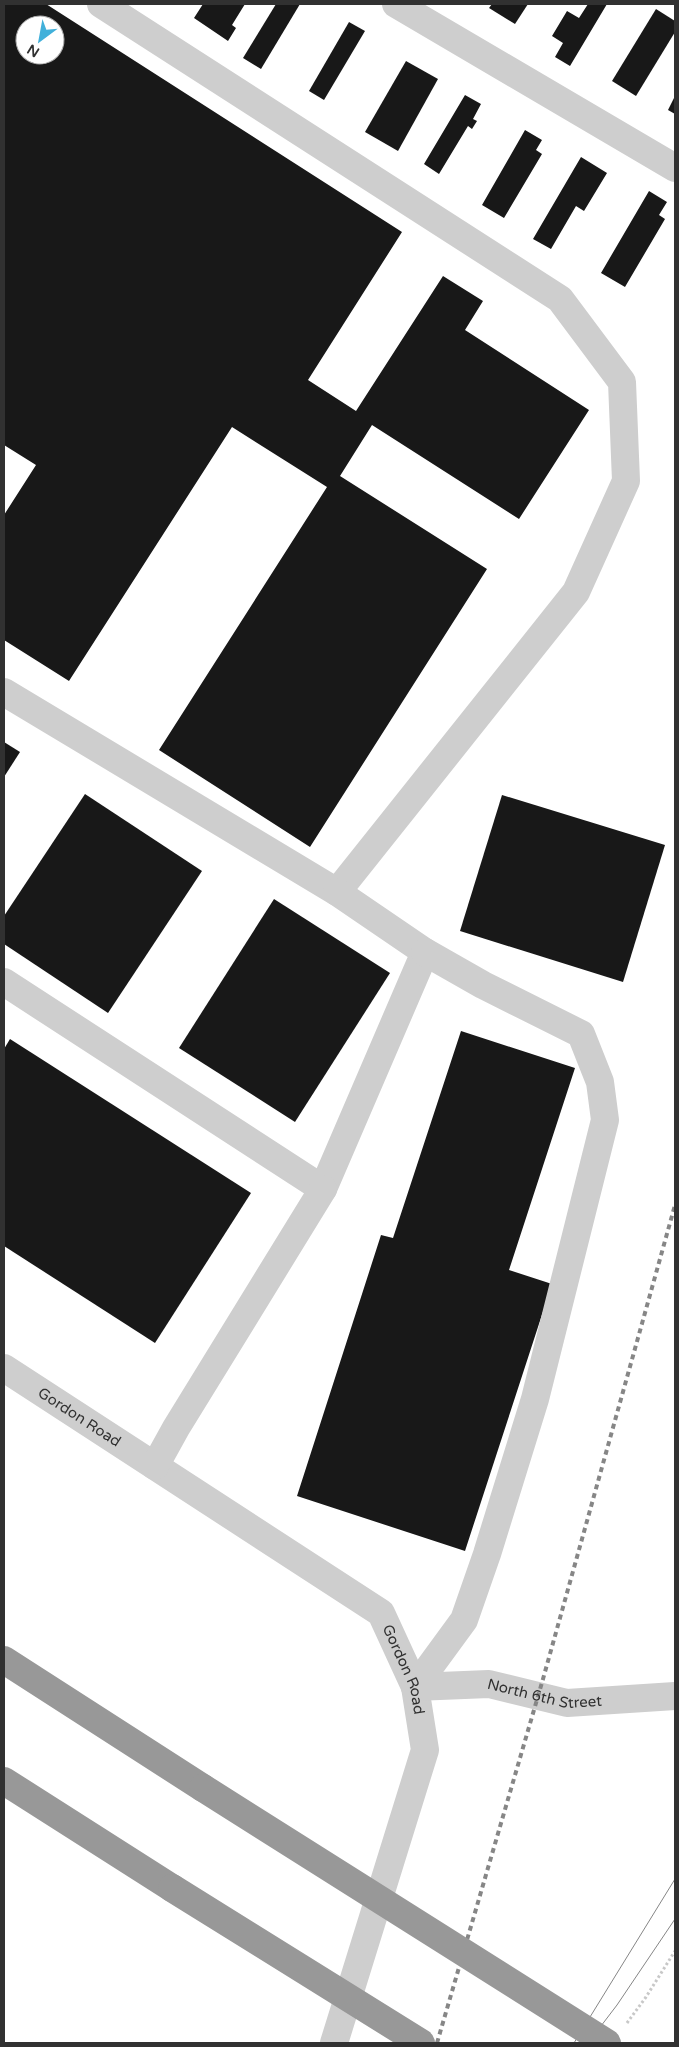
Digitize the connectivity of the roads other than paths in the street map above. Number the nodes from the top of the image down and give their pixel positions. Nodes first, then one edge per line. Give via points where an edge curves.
1 (101, 4) edge
2 (396, 4) edge
3 (675, 168) edge
4 (4, 692) edge
5 (336, 892) junction
6 (425, 952) junction
7 (4, 982) edge
8 (323, 1189) junction
9 (4, 1368) edge
10 (155, 1466) junction
11 (4, 1660) edge
12 (415, 1688) junction
13 (675, 1696) edge
14 (4, 1781) edge
15 (615, 2036) edge
16 (334, 2043) edge
17 (421, 2043) edge

1 - 5 street via 560,299 622,382 626,481 576,592
2 - 3 street
4 - 5 street
5 - 6 street
6 - 8 street
6 - 12 street via 581,1034 600,1082 605,1120 535,1399 487,1554 464,1620
7 - 8 street
8 - 10 street
9 - 10 street, Gordon Road
10 - 12 street, Gordon Road via 381,1613
11 - 15 highway, bridge via 203,1788
12 - 13 street, North 6th Street via 489,1684 567,1703
12 - 16 street, Gordon Road via 425,1750
14 - 17 highway, bridge

